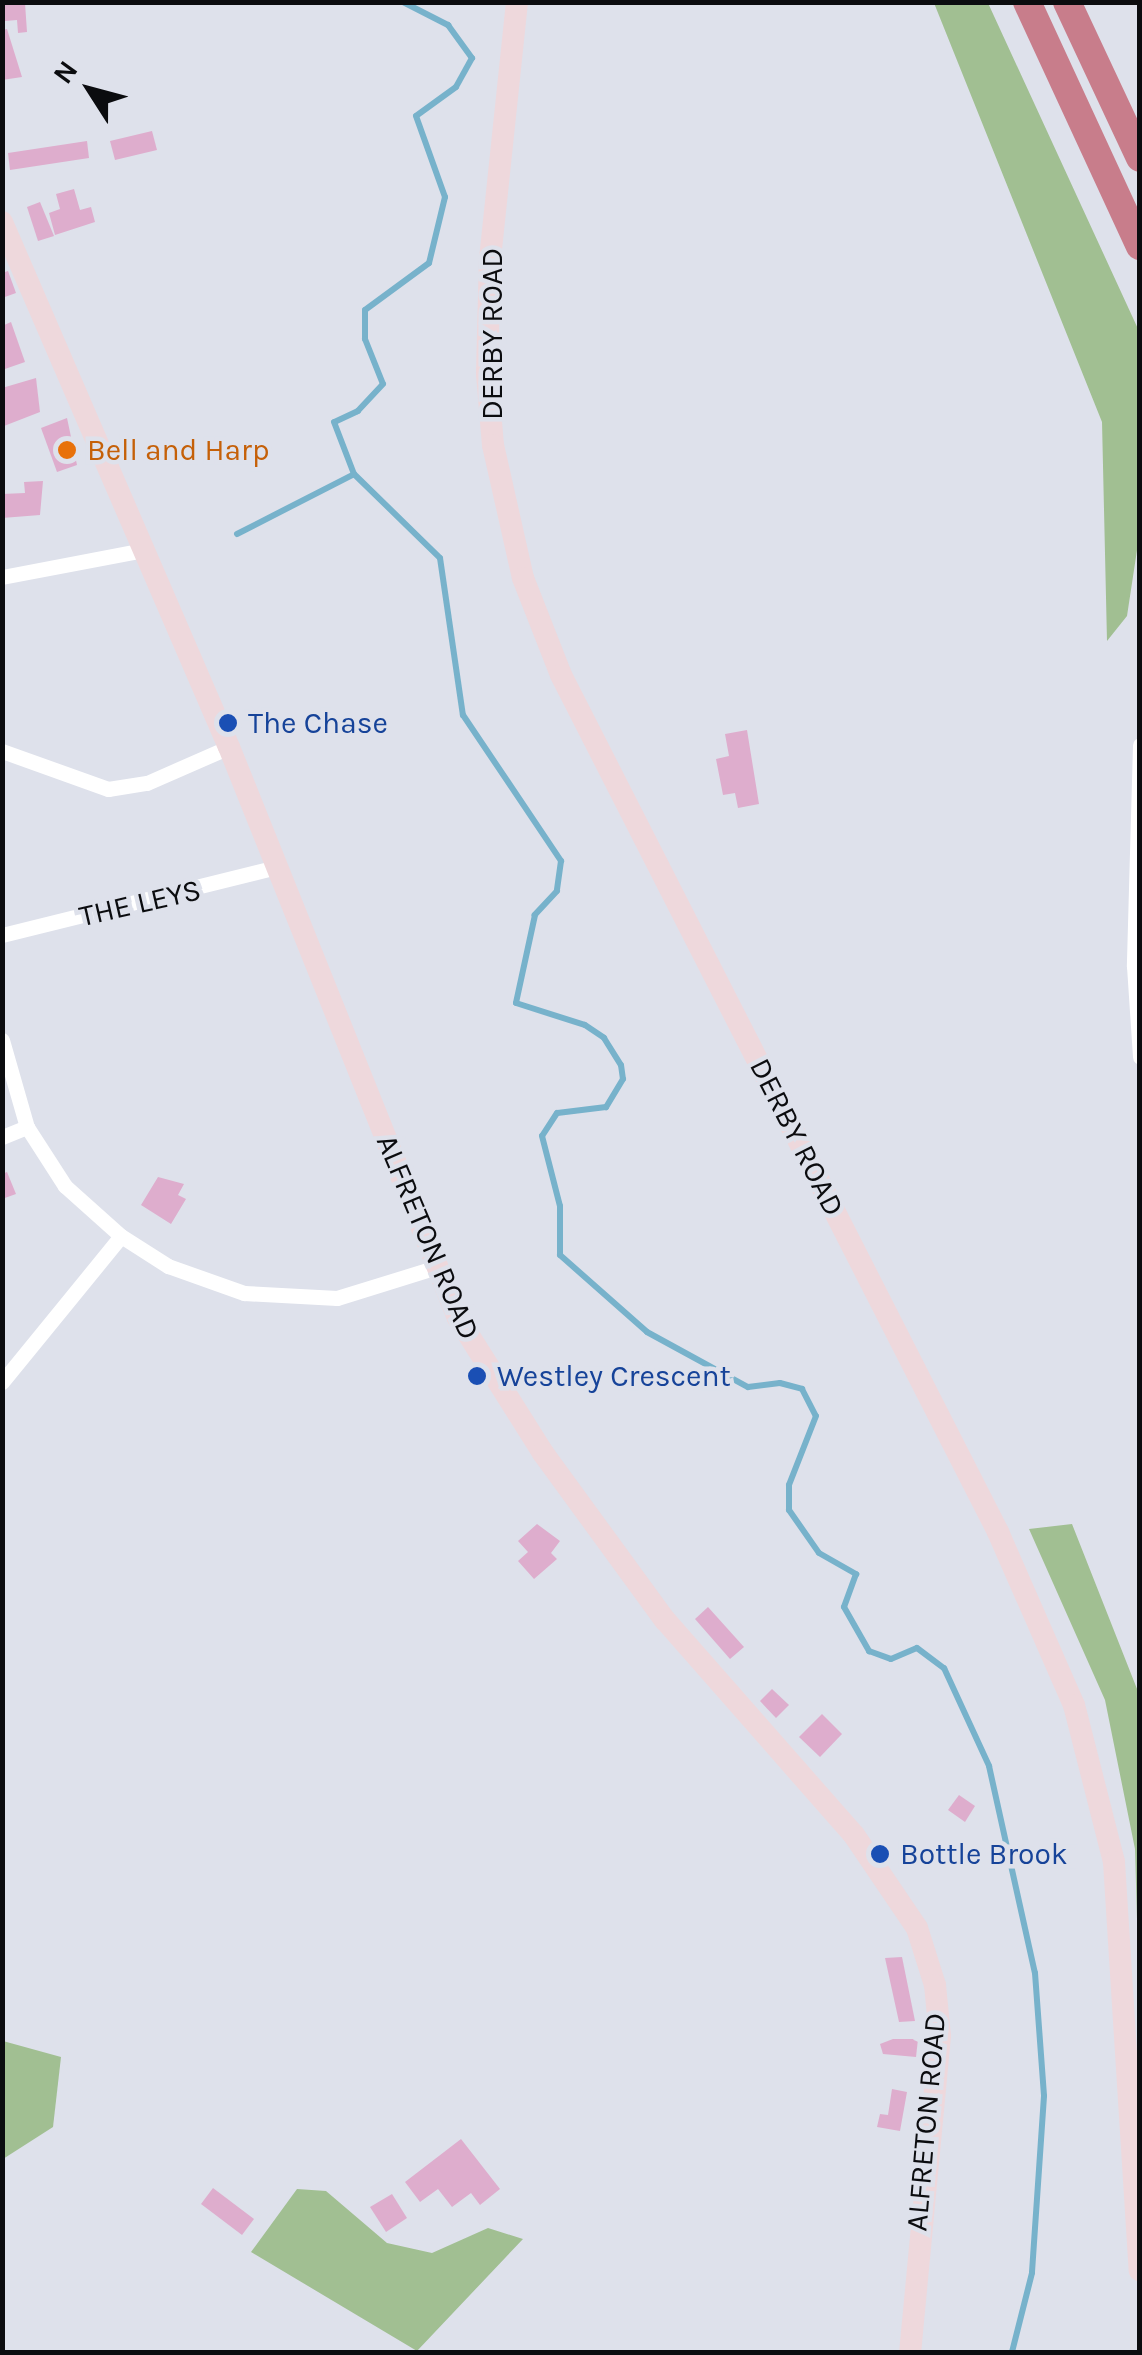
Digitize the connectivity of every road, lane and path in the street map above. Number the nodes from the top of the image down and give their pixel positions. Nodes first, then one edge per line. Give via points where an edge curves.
1 (517, 2) edge
2 (1027, 2) edge
3 (1067, 2) edge
4 (1140, 158) edge
5 (2, 222) edge
6 (1140, 246) edge
7 (144, 550) junction
8 (2, 577) edge
9 (1140, 745) edge
10 (229, 747) junction
11 (2, 751) edge
12 (276, 867) junction
13 (2, 936) edge
14 (2, 1040) edge
15 (1140, 1057) edge
16 (27, 1126) junction
17 (2, 1137) edge
18 (122, 1236) junction
19 (437, 1267) junction
20 (2, 1382) edge
21 (1140, 2270) edge
22 (910, 2352) edge

1 - 21 main road, DERBY ROAD via 490,256 486,374 493,445 523,578 561,675 1006,1547 1074,1705 1114,1862
2 - 6 highway
3 - 4 highway
5 - 7 main road, ALFRETON ROAD
7 - 8 street
7 - 10 main road, ALFRETON ROAD
9 - 15 street via 1134,966
10 - 11 street via 148,783 108,788
10 - 12 main road, ALFRETON ROAD
12 - 13 street, THE LEYS
12 - 19 main road, ALFRETON ROAD
14 - 16 street
16 - 17 street
16 - 18 street via 66,1186
18 - 19 street via 216,1285 276,1298 337,1298
18 - 20 street
19 - 22 main road, ALFRETON ROAD via 493,1379 588,1516 665,1620 892,1882 917,1928 935,1985 940,2036

